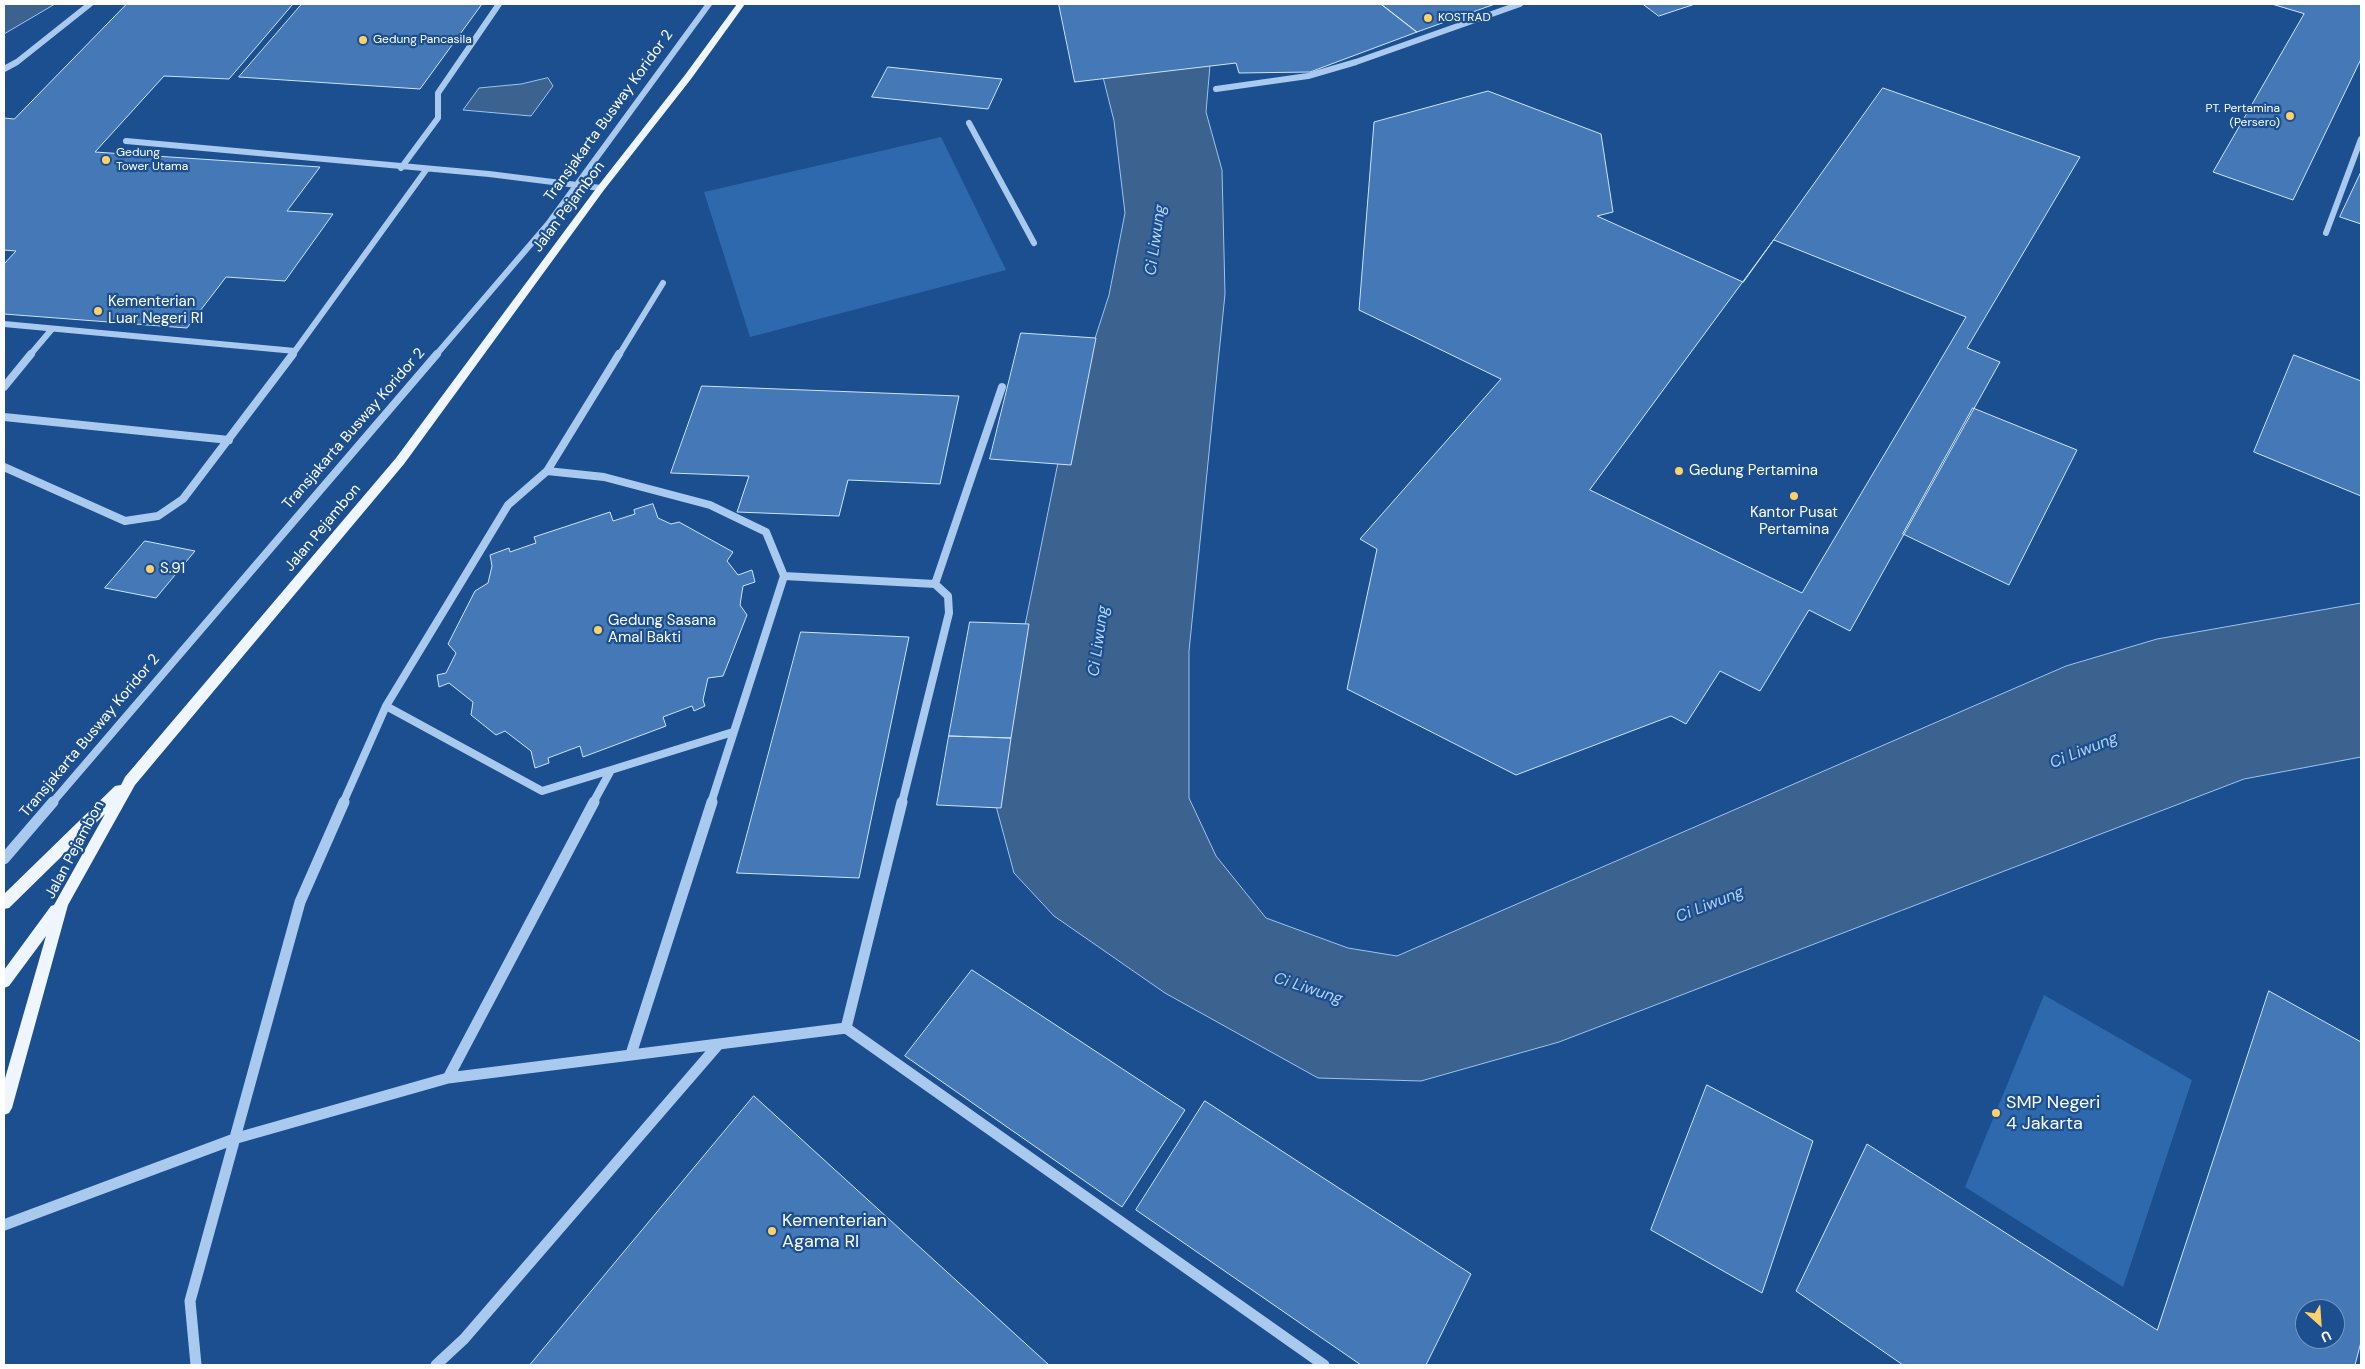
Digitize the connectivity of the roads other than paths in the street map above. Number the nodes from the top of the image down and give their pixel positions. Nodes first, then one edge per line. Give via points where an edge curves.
1 (90, 4) edge
2 (500, 4) edge
3 (709, 4) edge
4 (741, 4) edge
5 (1520, 4) edge
6 (4, 69) edge
7 (1216, 89) dead end
8 (969, 122) dead end
9 (2361, 139) edge
10 (126, 141) dead end
11 (402, 168) junction
12 (426, 170) junction
13 (577, 185) junction
14 (601, 188) junction
15 (2326, 233) dead end
16 (1034, 244) dead end
17 (663, 283) dead end
18 (4, 324) edge
19 (52, 329) junction
20 (295, 351) junction
21 (4, 387) edge
22 (1002, 387) dead end
23 (4, 417) edge
24 (229, 440) junction
25 (4, 467) edge
26 (546, 471) junction
27 (784, 576) junction
28 (935, 584) junction
29 (386, 706) junction
30 (733, 732) junction
31 (611, 770) junction
32 (130, 780) junction
33 (4, 859) edge
34 (4, 903) edge
35 (62, 903) junction
36 (4, 981) edge
37 (846, 1028) junction
38 (718, 1045) junction
39 (631, 1054) junction
40 (448, 1078) junction
41 (4, 1108) edge
42 (237, 1138) junction
43 (4, 1225) edge
44 (196, 1365) edge
45 (436, 1365) edge
46 (1324, 1365) edge

1 - 6 lane
2 - 11 lane via 438,93 438,118
3 - 13 lane, Transjakarta Busway Koridor 2
4 - 14 main road, Jalan Pejambon
5 - 7 lane via 1318,73
8 - 16 lane
9 - 15 lane
10 - 11 lane
11 - 12 lane
12 - 13 lane
12 - 20 lane
13 - 14 lane
13 - 33 lane, Transjakarta Busway Koridor 2 via 548,224
14 - 32 main road, Jalan Pejambon via 400,461
17 - 26 lane
18 - 19 lane
19 - 20 lane
19 - 21 lane
20 - 24 lane
22 - 28 lane
23 - 24 lane
24 - 25 lane via 183,499 158,516 125,521
26 - 27 lane via 604,477 710,505 766,532
26 - 29 lane via 508,505
27 - 28 lane
27 - 30 lane
28 - 37 lane via 944,588 950,598 949,613
29 - 31 lane via 542,791
29 - 42 lane via 300,902
30 - 31 lane
30 - 39 lane
31 - 40 lane
32 - 34 main road
32 - 35 main road, Jalan Pejambon
35 - 36 main road
35 - 41 main road, Jalan Pejambon
37 - 38 lane
37 - 46 lane
38 - 39 lane
38 - 45 lane via 464,1339
39 - 40 lane
40 - 42 lane
42 - 43 lane
42 - 44 lane via 190,1301

